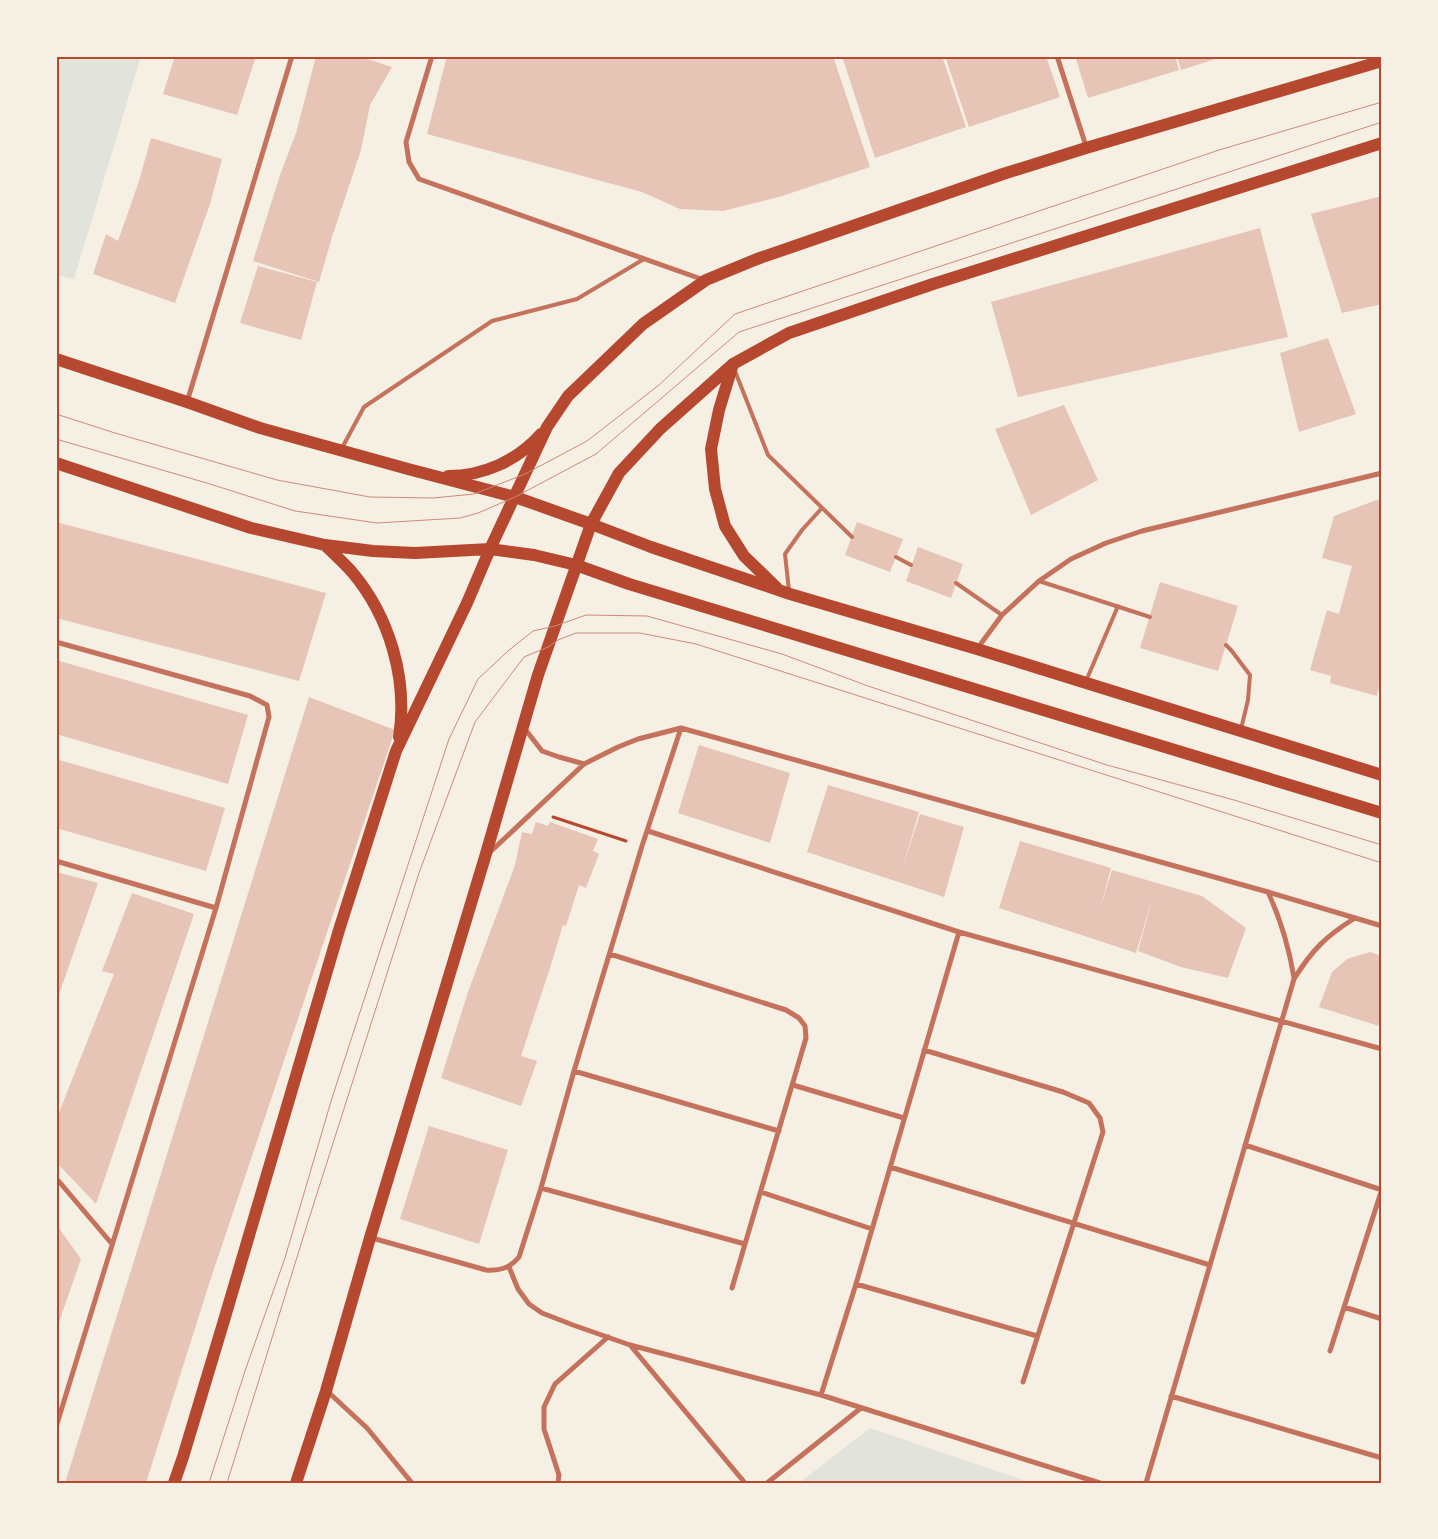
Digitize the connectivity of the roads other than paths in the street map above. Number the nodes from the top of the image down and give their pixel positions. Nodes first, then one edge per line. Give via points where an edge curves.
1 (292, 56) edge
2 (432, 56) edge
3 (1057, 56) edge
4 (1382, 62) edge
5 (1382, 144) edge
6 (1086, 148) junction
7 (644, 259) junction
8 (706, 280) junction
9 (56, 359) edge
10 (733, 364) junction
11 (187, 402) junction
12 (547, 427) junction
13 (341, 450) junction
14 (56, 463) edge
15 (1382, 473) edge
16 (436, 476) junction
17 (515, 497) junction
18 (822, 508) junction
19 (591, 524) junction
20 (852, 537) dead end
21 (325, 545) junction
22 (490, 549) junction
23 (896, 557) dead end
24 (576, 565) junction
25 (911, 565) dead end
26 (1039, 581) junction
27 (956, 584) dead end
28 (784, 592) junction
29 (1118, 606) junction
30 (1002, 615) junction
31 (1150, 617) dead end
32 (56, 642) edge
33 (1226, 645) dead end
34 (977, 649) junction
35 (1086, 683) junction
36 (523, 728) junction
37 (681, 728) junction
38 (1240, 731) junction
39 (396, 751) junction
40 (584, 764) junction
41 (1382, 774) edge
42 (1382, 813) edge
43 (648, 831) junction
44 (485, 857) junction
45 (56, 861) edge
46 (1268, 892) junction
47 (216, 908) junction
48 (1355, 918) junction
49 (1382, 926) edge
50 (959, 932) junction
51 (610, 954) junction
52 (1294, 979) junction
53 (1281, 1022) junction
54 (1382, 1049) edge
55 (924, 1050) junction
56 (574, 1070) junction
57 (794, 1085) junction
58 (904, 1118) junction
59 (779, 1131) junction
60 (1245, 1145) junction
61 (890, 1167) junction
62 (56, 1178) edge
63 (541, 1188) junction
64 (1382, 1190) edge
65 (761, 1192) junction
66 (1073, 1223) junction
67 (872, 1230) junction
68 (370, 1238) junction
69 (112, 1244) junction
70 (745, 1244) junction
71 (1210, 1265) junction
72 (509, 1267) junction
73 (856, 1284) junction
74 (732, 1288) dead end
75 (1344, 1308) junction
76 (1382, 1319) edge
77 (1037, 1336) junction
78 (608, 1337) junction
79 (630, 1345) junction
80 (1330, 1351) dead end
81 (1023, 1382) dead end
82 (326, 1390) junction
83 (821, 1395) junction
84 (1171, 1396) junction
85 (861, 1408) junction
86 (56, 1427) edge
87 (1382, 1458) edge
88 (174, 1483) edge
89 (296, 1483) edge
90 (412, 1483) edge
91 (558, 1483) edge
92 (745, 1483) edge
93 (767, 1483) edge
94 (1100, 1483) edge
95 (1146, 1483) edge

1 - 11 street
2 - 7 street via 406,142 409,162 419,179
3 - 6 street
4 - 6 main road
5 - 10 main road via 943,281 789,333
6 - 8 main road via 757,259
7 - 8 street
7 - 13 lane via 577,299 492,321 364,407
8 - 12 main road via 643,324 568,396
9 - 11 main road
10 - 18 lane via 768,455
10 - 19 main road via 660,428 619,473
10 - 28 main road via 711,450 715,489 725,526 744,556
11 - 13 main road via 260,428
12 - 16 main road via 517,456 498,466 478,473
12 - 17 main road
13 - 16 main road
14 - 21 main road via 251,528
15 - 26 street via 1133,534 1071,560
16 - 17 main road
17 - 19 main road
17 - 22 main road
18 - 20 lane
18 - 28 lane via 785,554
19 - 24 main road
19 - 28 main road
21 - 22 main road via 415,553
21 - 39 main road via 375,604 390,640 399,678 402,716
22 - 24 main road
22 - 39 main road
23 - 25 lane
24 - 36 main road
24 - 42 main road via 629,584
26 - 29 lane
26 - 30 street
27 - 30 lane
28 - 34 main road
29 - 31 lane
29 - 35 lane
30 - 34 street
32 - 47 street via 250,696 267,705 269,718
33 - 38 lane via 1250,675
34 - 35 main road
35 - 38 main road
36 - 40 street via 542,751
36 - 44 main road
37 - 40 street via 638,739
37 - 43 street
37 - 46 street
38 - 41 main road
39 - 88 main road via 339,930
40 - 44 street
43 - 50 street
43 - 51 street
44 - 68 main road
45 - 47 street
46 - 48 street
46 - 52 street via 1285,934
47 - 69 street
48 - 49 street
48 - 52 street via 1320,944
50 - 53 street
50 - 55 street
51 - 56 street
51 - 57 street via 786,1010 799,1018 806,1038
52 - 53 street
53 - 54 street
53 - 60 street
55 - 58 street
55 - 66 street via 1063,1092 1089,1103 1100,1118 1103,1132
56 - 59 street
56 - 63 street
57 - 58 street
57 - 59 street
58 - 61 street
59 - 65 street
60 - 64 street
60 - 71 street
61 - 66 street
61 - 67 street
62 - 69 street
63 - 70 street
63 - 72 street via 523,1248
64 - 75 street
65 - 67 street
65 - 70 street
66 - 71 street
66 - 77 street
67 - 73 street
68 - 72 street via 486,1270
68 - 82 main road
69 - 86 street
70 - 74 street
71 - 84 street
72 - 78 street via 518,1289 529,1304
73 - 77 street
73 - 83 street
75 - 76 street
75 - 80 street
77 - 81 street
78 - 79 street
78 - 91 street via 556,1384 544,1407 544,1429 559,1475
79 - 83 street
79 - 92 street
82 - 89 main road
82 - 90 street via 367,1428
83 - 85 street
84 - 87 street
84 - 95 street
85 - 93 street
85 - 94 street

